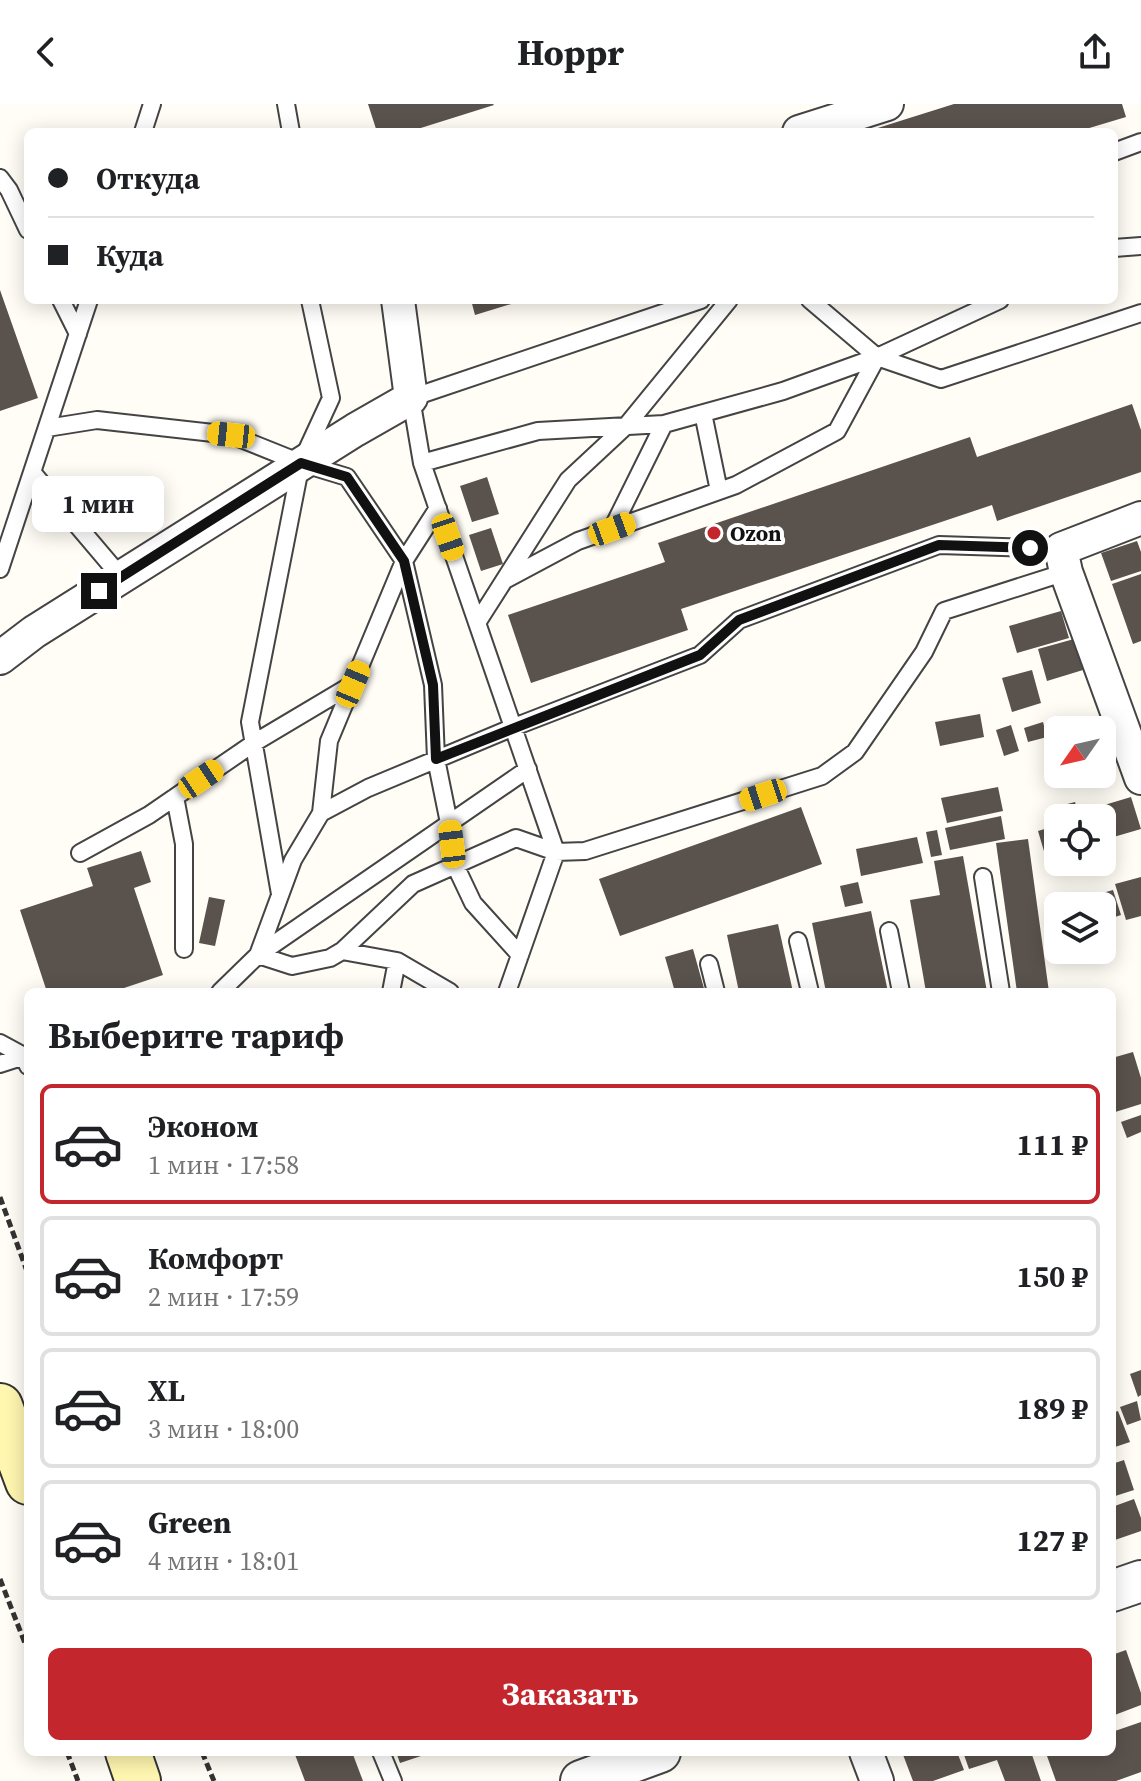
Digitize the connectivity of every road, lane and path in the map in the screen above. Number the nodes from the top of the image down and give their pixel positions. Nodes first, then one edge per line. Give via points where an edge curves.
1 (152, 104) edge
2 (286, 104) edge
3 (887, 104) edge
4 (144, 128) edge
5 (290, 128) edge
6 (812, 128) edge
7 (1141, 142) edge
8 (1118, 151) edge
9 (0, 178) edge
10 (24, 222) edge
11 (1141, 246) edge
12 (1118, 248) edge
13 (63, 304) edge
14 (88, 304) edge
15 (311, 304) edge
16 (399, 304) edge
17 (689, 304) edge
18 (726, 304) edge
19 (815, 304) edge
20 (991, 304) edge
21 (1141, 313) edge
22 (78, 334) junction
23 (877, 357) junction
24 (411, 398) junction
25 (703, 413) junction
26 (664, 424) junction
27 (626, 426) junction
28 (47, 428) junction
29 (301, 463) junction
30 (422, 463) junction
31 (32, 472) junction
32 (719, 491) junction
33 (438, 508) junction
34 (1141, 518) edge
35 (612, 529) junction
36 (404, 561) junction
37 (1063, 561) junction
38 (0, 569) edge
39 (121, 577) junction
40 (505, 580) junction
41 (477, 623) junction
42 (0, 658) edge
43 (353, 684) junction
44 (514, 727) junction
45 (254, 743) junction
46 (436, 759) junction
47 (528, 769) junction
48 (1141, 778) edge
49 (175, 797) junction
50 (321, 813) junction
51 (449, 823) junction
52 (556, 852) junction
53 (80, 853) dead end
54 (455, 865) junction
55 (983, 877) dead end
56 (280, 894) junction
57 (889, 931) dead end
58 (798, 941) dead end
59 (184, 949) dead end
60 (342, 951) junction
61 (258, 955) junction
62 (520, 955) junction
63 (397, 961) junction
64 (709, 964) dead end
65 (224, 988) edge
66 (392, 988) edge
67 (443, 988) edge
68 (508, 988) edge
69 (715, 988) edge
70 (809, 988) edge
71 (900, 988) edge
72 (1000, 988) edge
73 (0, 1043) edge
74 (24, 1057) edge
75 (24, 1060) edge
76 (0, 1064) edge
77 (0, 1197) edge
78 (24, 1263) edge
79 (0, 1406) edge
80 (24, 1471) edge
81 (0, 1579) edge
82 (1141, 1581) edge
83 (1116, 1590) edge
84 (24, 1641) edge
85 (69, 1756) edge
86 (129, 1756) edge
87 (204, 1756) edge
88 (383, 1756) edge
89 (649, 1756) edge
90 (868, 1756) edge
91 (78, 1781) edge
92 (138, 1781) edge
93 (214, 1781) edge
94 (393, 1781) edge
95 (581, 1781) edge
96 (877, 1781) edge

1 - 4 lane
2 - 5 lane
3 - 6 street
7 - 8 lane
9 - 10 lane
11 - 12 lane
13 - 22 lane
14 - 22 lane
15 - 29 lane via 331,398
16 - 24 street
17 - 24 lane
18 - 27 lane
19 - 23 lane
20 - 23 lane
21 - 23 lane via 941,379
22 - 28 lane
23 - 25 lane
23 - 32 lane via 837,431
24 - 29 street
24 - 30 lane
25 - 26 lane
25 - 32 lane
26 - 27 lane
26 - 35 lane
27 - 30 lane via 538,431
27 - 40 lane via 568,480
28 - 29 lane via 97,420 231,435
28 - 31 lane
29 - 36 lane via 347,477
29 - 39 street
29 - 45 lane via 250,722
30 - 33 lane
31 - 38 lane
31 - 39 lane
32 - 35 lane
33 - 36 lane
33 - 41 lane
34 - 37 street
35 - 40 lane
36 - 43 lane
36 - 46 lane via 433,685
37 - 44 lane via 939,545 739,620 700,655
37 - 48 street
37 - 52 lane via 944,611 924,652 855,752 822,776 585,851
39 - 42 street
40 - 41 lane
41 - 44 lane
43 - 45 lane
43 - 50 lane via 329,741
44 - 46 lane
44 - 47 lane
45 - 49 lane
45 - 56 lane
46 - 50 lane
46 - 51 lane
47 - 51 lane
47 - 52 lane
49 - 53 lane
49 - 59 lane via 184,844
50 - 56 lane
51 - 54 lane
51 - 61 lane
52 - 54 lane via 516,838
52 - 62 lane
54 - 60 lane via 413,884
54 - 62 lane via 473,903
55 - 72 lane
56 - 61 lane
57 - 71 lane
58 - 70 lane
60 - 61 lane via 292,966
60 - 63 lane
61 - 65 lane
62 - 68 lane
63 - 66 lane
63 - 67 lane
64 - 69 lane
73 - 74 lane
75 - 76 lane
77 - 78 path
79 - 80 main road
81 - 84 path
82 - 83 street
85 - 91 path
86 - 92 main road
87 - 93 path
88 - 94 lane
89 - 95 street
90 - 96 street

